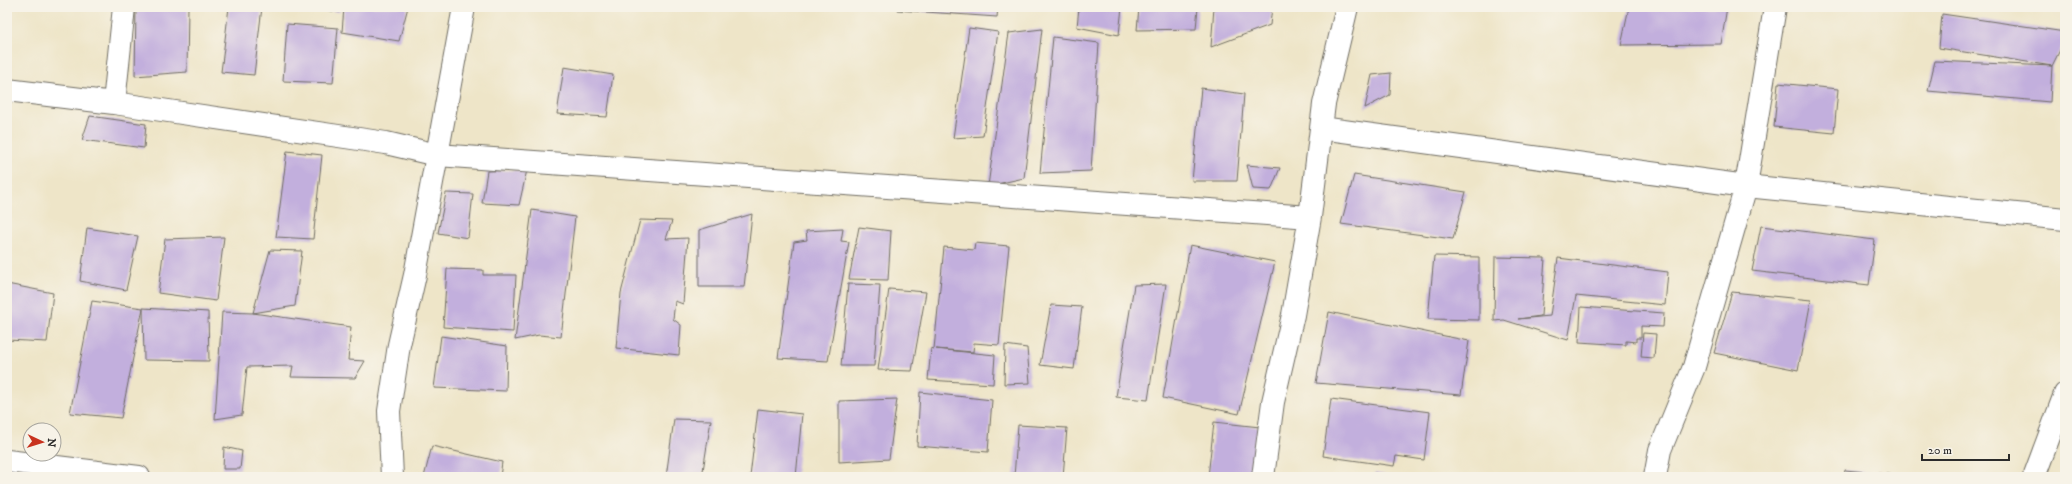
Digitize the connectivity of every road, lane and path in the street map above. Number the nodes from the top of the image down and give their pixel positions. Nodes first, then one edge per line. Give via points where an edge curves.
1 (124, 7) edge
2 (464, 7) edge
3 (1347, 7) edge
4 (1775, 7) edge
5 (7, 90) edge
6 (114, 103) junction
7 (1321, 128) junction
8 (437, 155) junction
9 (1746, 186) junction
10 (1310, 218) junction
11 (2065, 219) edge
12 (2065, 394) edge
13 (7, 461) edge
14 (140, 477) edge
15 (392, 477) edge
16 (1262, 477) edge
17 (1656, 477) edge
18 (2034, 477) edge

1 - 6 street
2 - 8 street
3 - 7 street via 1324,104
4 - 9 street
5 - 6 street
6 - 8 street via 386,143
7 - 9 street
7 - 10 street
8 - 10 street
8 - 15 street via 399,345 389,411
9 - 11 street
9 - 17 street via 1694,367 1660,450
10 - 16 street via 1293,315 1273,402
12 - 18 street
13 - 14 street

